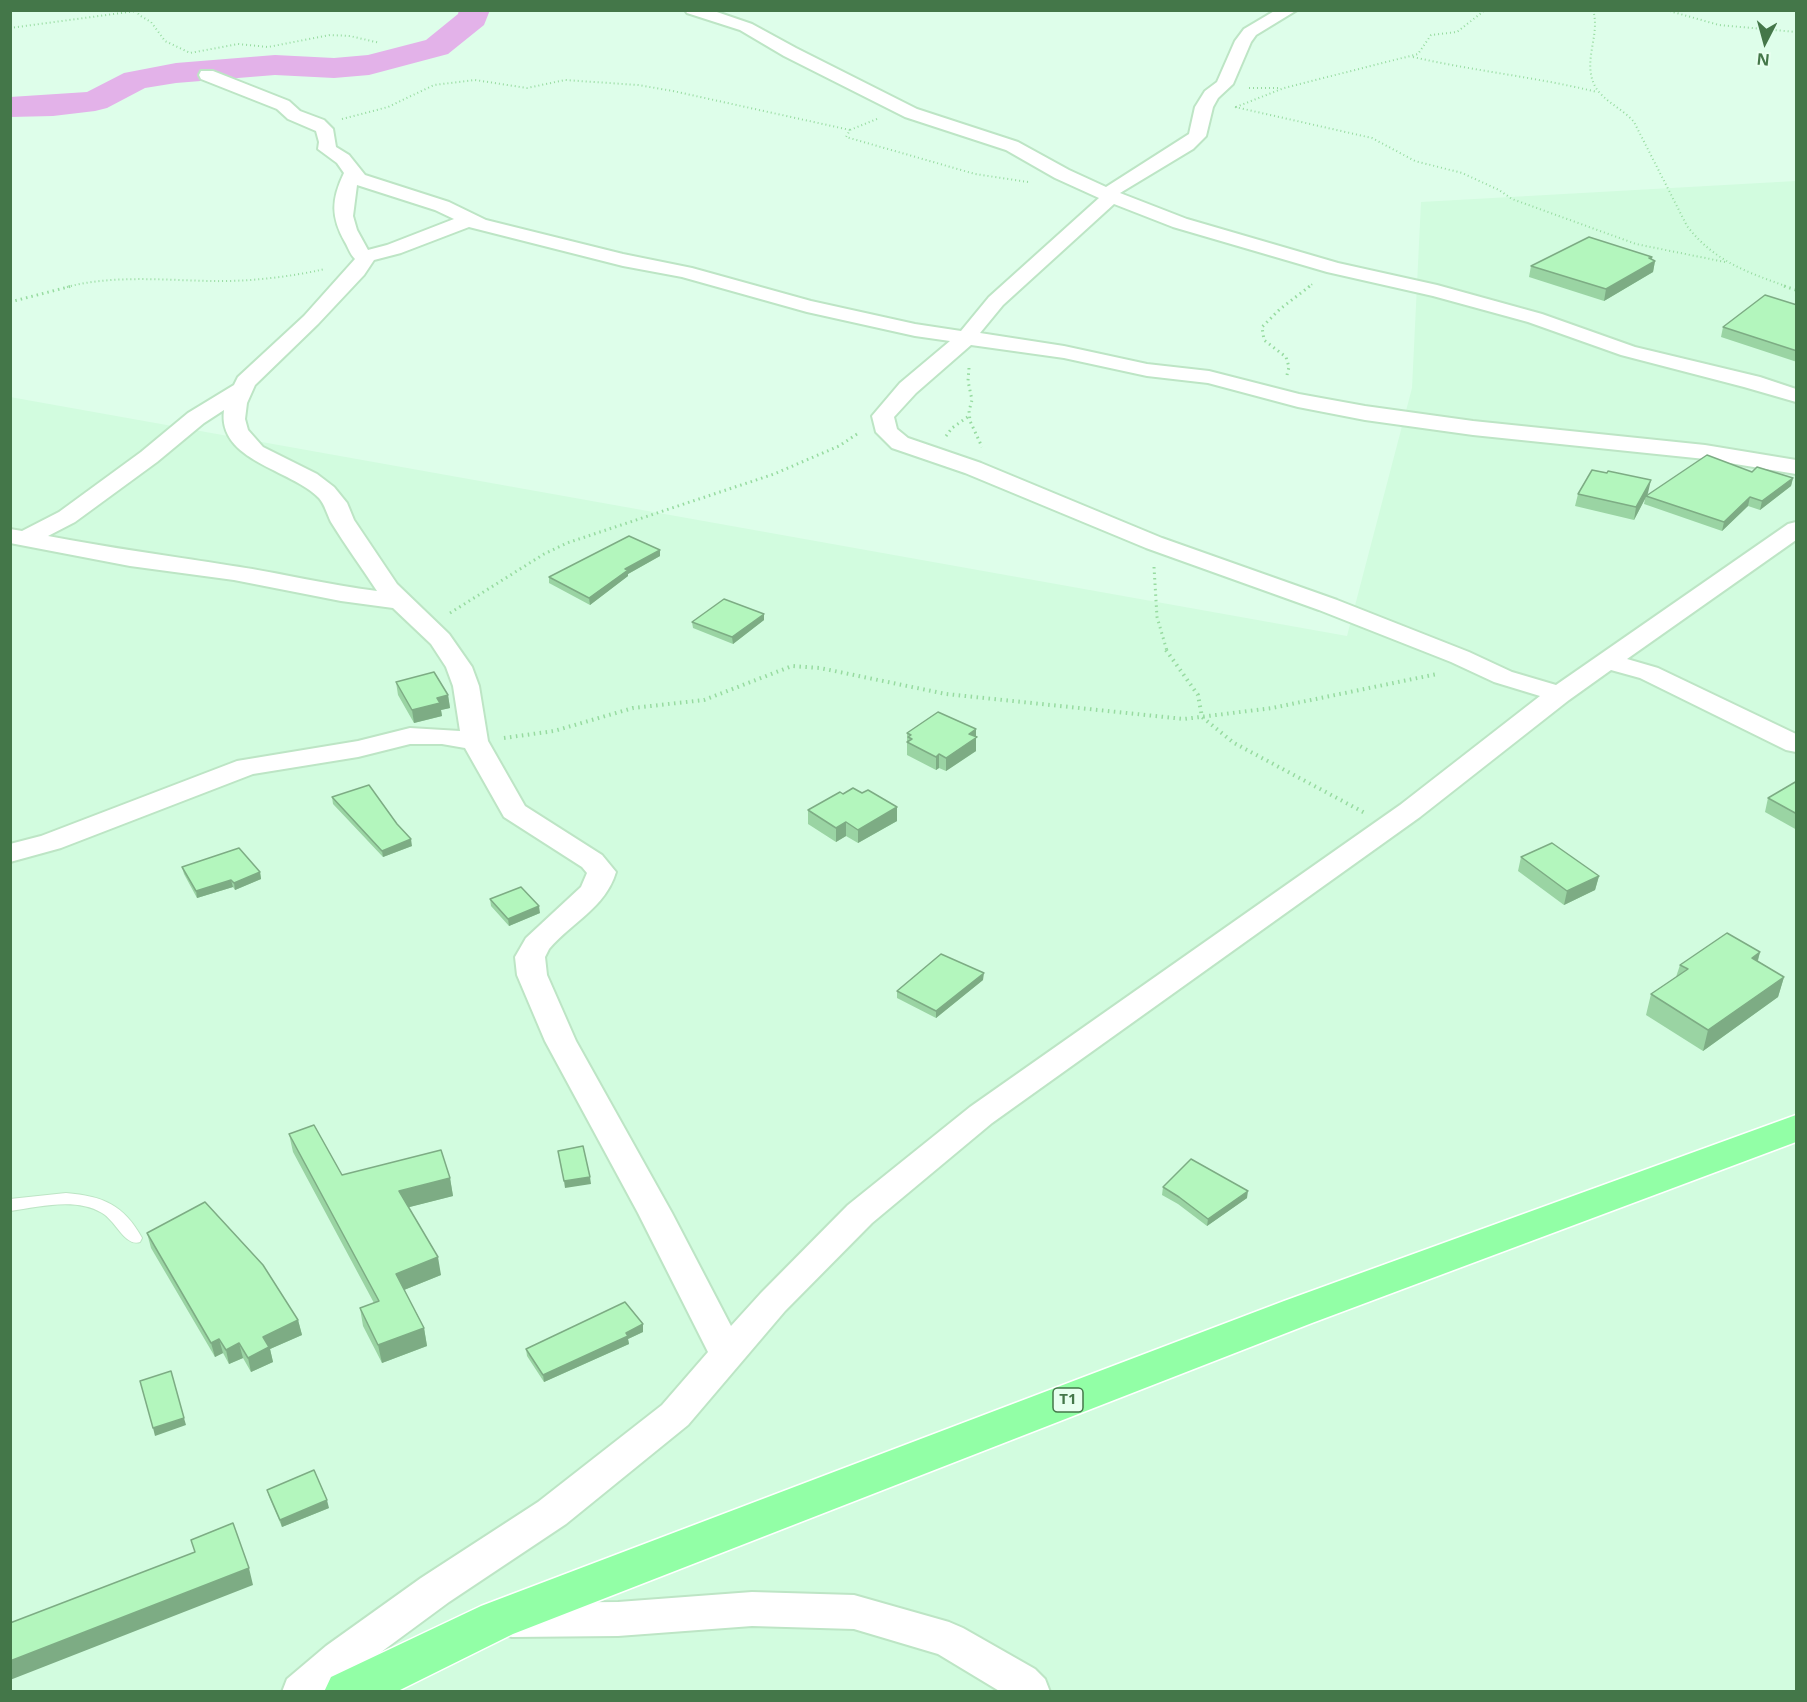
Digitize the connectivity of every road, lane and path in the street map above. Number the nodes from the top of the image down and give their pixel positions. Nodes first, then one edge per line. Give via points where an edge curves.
1 (693, 10) edge
2 (1289, 10) edge
3 (1485, 10) edge
4 (1593, 10) edge
5 (1666, 10) edge
6 (136, 11) edge
7 (10, 28) edge
8 (1797, 32) edge
9 (380, 43) dead end
10 (1411, 56) junction
11 (207, 75) dead end
12 (1597, 92) junction
13 (1235, 107) junction
14 (903, 108) junction
15 (1203, 117) junction
16 (318, 124) junction
17 (850, 130) junction
18 (352, 174) junction
19 (1029, 182) dead end
20 (1111, 195) junction
21 (469, 220) junction
22 (364, 258) junction
23 (1725, 262) junction
24 (1334, 268) junction
25 (1797, 290) edge
26 (10, 302) edge
27 (963, 340) junction
28 (242, 389) junction
29 (1797, 396) edge
30 (1298, 400) junction
31 (883, 416) junction
32 (1797, 466) edge
33 (1013, 485) junction
34 (1797, 529) edge
35 (18, 537) edge
36 (1169, 548) junction
37 (400, 601) junction
38 (436, 635) junction
39 (1606, 661) junction
40 (1479, 666) junction
41 (1560, 694) junction
42 (1202, 717) junction
43 (475, 741) junction
44 (1797, 744) edge
45 (1381, 831) junction
46 (10, 853) edge
47 (1797, 1128) edge
48 (10, 1205) edge
49 (134, 1238) dead end
50 (728, 1355) junction
51 (497, 1620) junction
52 (302, 1692) edge
53 (348, 1692) edge
54 (1030, 1692) edge

1 - 14 street via 746,27
2 - 15 street via 1250,32 1224,84 1204,107
3 - 10 path via 1457,32 1431,35 1422,52
4 - 12 path via 1598,20 1588,54
5 - 8 path via 1719,25
6 - 7 path
6 - 9 path via 151,22 165,41 190,53 238,44 268,47 330,35
10 - 12 path
10 - 13 path via 1284,88
11 - 16 street
12 - 23 path via 1631,118 1691,231
13 - 15 path
13 - 23 path via 1372,138 1415,161 1462,173 1512,199 1636,244
14 - 17 path
14 - 20 street via 1012,146
15 - 20 street via 1197,136 1188,145 1121,183
16 - 17 path via 388,107 434,85 475,80 527,88 565,80 662,88
16 - 18 street via 324,129 327,148 344,159
17 - 19 path via 845,135 851,140 898,154 975,174
18 - 21 street
18 - 22 street via 343,203 347,231
20 - 24 street via 1180,223
20 - 27 street via 996,301
21 - 22 street
21 - 27 street via 807,306
22 - 26 path via 309,273 213,281 83,283
22 - 28 street via 330,300
23 - 25 path
24 - 29 street via 1535,318 1628,351
24 - 30 path via 1262,327 1264,340 1289,358 1286,384
27 - 30 street via 1064,352 1147,370 1209,376
27 - 31 street via 908,388
27 - 33 path via 972,400 970,421 994,466
28 - 35 street via 196,418 149,458 67,517
28 - 37 street via 234,419 246,445 326,492 388,590
30 - 32 street via 1473,428 1705,452
31 - 33 street via 883,426 900,443
31 - 38 path via 839,446 774,474 586,536 544,554 446,616
33 - 36 street
34 - 39 street
35 - 37 street via 130,559
36 - 40 street via 1263,580
36 - 42 path via 1154,562 1160,635 1168,654 1198,695
37 - 38 street
38 - 43 street via 459,667 466,686
39 - 41 street
39 - 44 street via 1649,673
40 - 41 street
40 - 42 path via 1272,708
41 - 45 street
42 - 43 path via 1158,718 946,694 820,668 792,666 704,700 633,708 554,731
42 - 45 path via 1234,743 1366,813
43 - 46 street via 410,736 248,767 51,842
43 - 50 street via 514,811 592,861 602,872 602,881 594,892 543,938 530,957 531,972 560,1042
45 - 50 street via 981,1115 901,1179 860,1214 781,1294
47 - 51 highway, T1 via 1287,1316
48 - 49 lane via 58,1199 88,1202 118,1217
50 - 52 street via 675,1415 607,1470 552,1513 340,1659
51 - 53 highway, T1
51 - 54 street via 618,1619 752,1609 854,1612 949,1640 1021,1682

